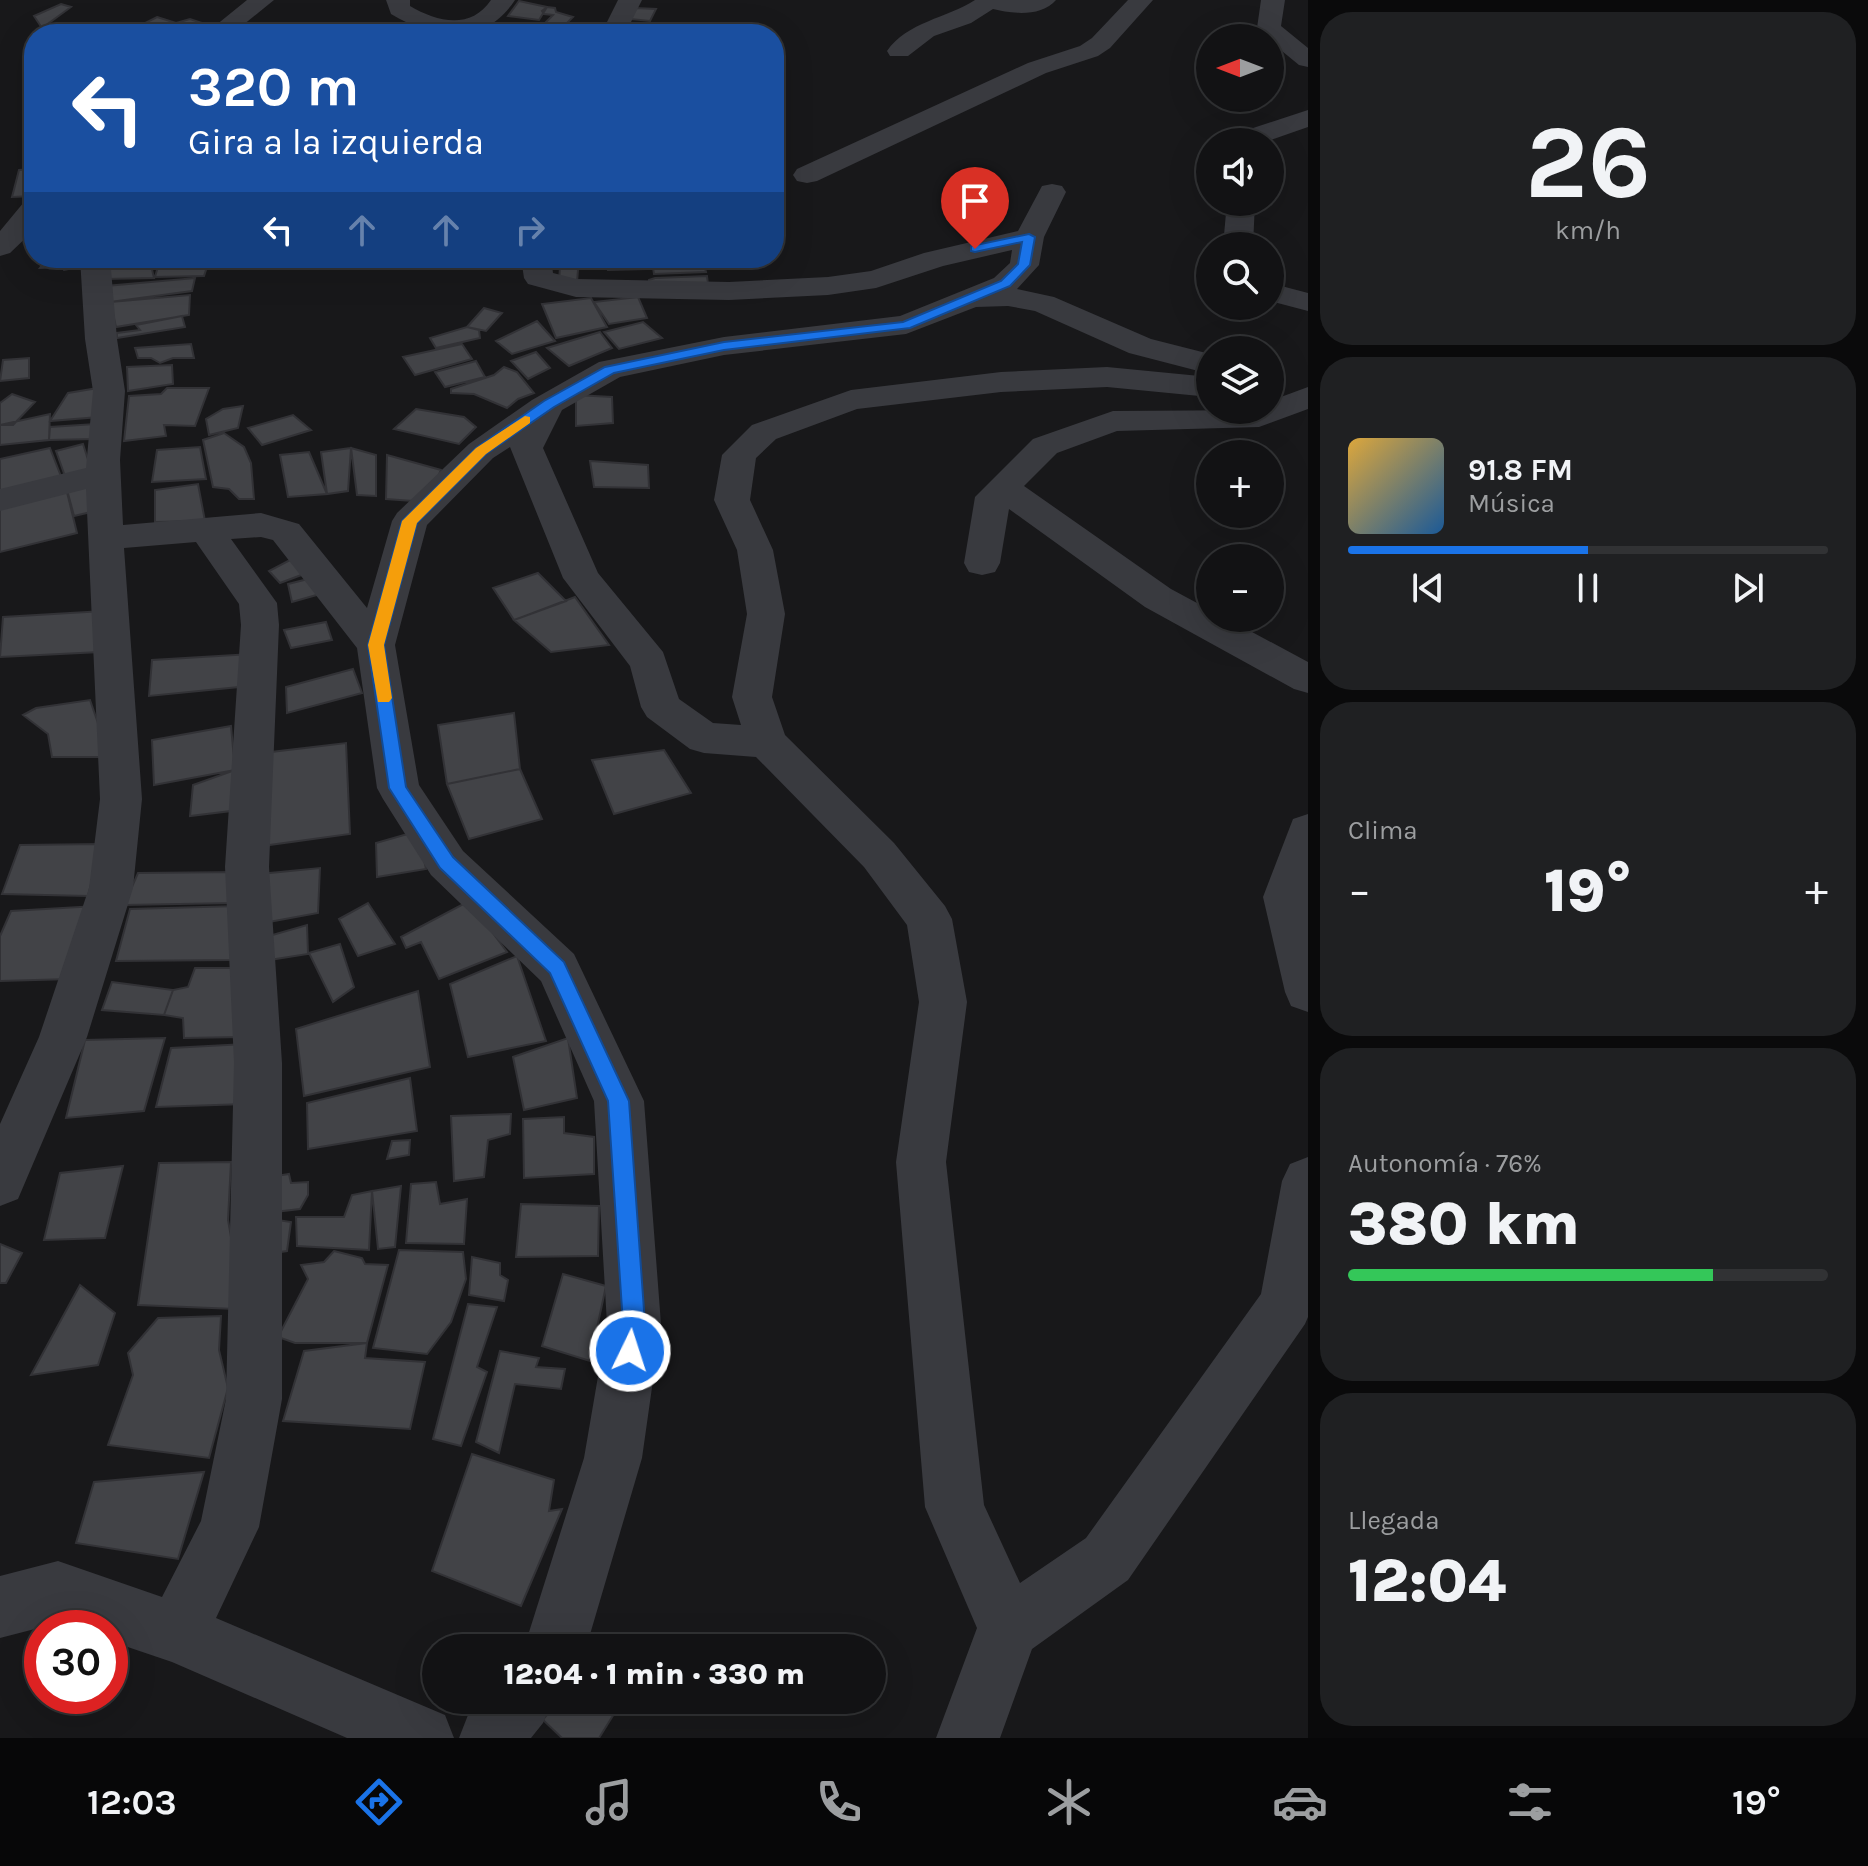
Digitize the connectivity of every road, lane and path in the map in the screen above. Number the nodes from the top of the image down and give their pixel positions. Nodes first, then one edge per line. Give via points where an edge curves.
1 (262, 0) edge
2 (398, 0) edge
3 (503, 0) edge
4 (630, 0) edge
5 (992, 0) edge
6 (1044, 0) edge
7 (1141, 0) edge
8 (1273, 0) edge
9 (230, 24) edge
10 (433, 24) edge
11 (478, 24) edge
12 (618, 24) edge
13 (899, 51) dead end
14 (1308, 60) edge
15 (1308, 118) edge
16 (1279, 128) edge
17 (807, 175) dead end
18 (1052, 192) dead end
19 (24, 224) edge
20 (1029, 237) junction
21 (0, 247) edge
22 (96, 268) edge
23 (538, 268) edge
24 (1284, 296) edge
25 (970, 298) junction
26 (1308, 302) edge
27 (1196, 360) edge
28 (1196, 386) edge
29 (1284, 386) edge
30 (1284, 392) edge
31 (1308, 394) edge
32 (549, 404) junction
33 (104, 474) junction
34 (1003, 488) junction
35 (0, 500) edge
36 (205, 529) junction
37 (105, 538) junction
38 (982, 563) dead end
39 (376, 645) junction
40 (1308, 679) edge
41 (767, 742) junction
42 (1308, 831) edge
43 (1308, 992) edge
44 (1308, 1181) edge
45 (0, 1182) edge
46 (0, 1607) edge
47 (1008, 1628) junction
48 (177, 1633) junction
49 (559, 1634) edge
50 (509, 1714) edge
51 (422, 1738) edge
52 (491, 1738) edge
53 (968, 1738) edge

1 - 9 street
2 - 10 street via 399,9 412,18
3 - 11 street via 499,10
4 - 12 street
5 - 6 street via 1020,7
5 - 13 street via 963,18 925,31
7 - 17 street via 1089,51 1037,68
8 - 14 street via 1269,28
15 - 16 street
18 - 20 street
19 - 21 street
20 - 23 street via 876,279 828,286 729,291 576,288 539,278
20 - 25 street via 1024,265 1005,284
22 - 33 street via 109,391
24 - 26 street
25 - 27 street via 1043,303 1140,346
25 - 32 street via 906,325 724,346 610,369
28 - 41 street via 1107,377 1001,382 851,400 764,432 739,455 732,500 755,550 766,614 752,697
29 - 31 street
30 - 31 street
31 - 34 street via 1259,417 1113,421 1045,446
32 - 39 street via 481,451 410,521
32 - 41 street via 526,448 582,578 649,662 661,707 704,738
33 - 35 street
33 - 37 street
34 - 38 street via 993,497
34 - 40 street via 1158,598
36 - 37 street
36 - 39 street via 261,525 286,532
36 - 48 street via 258,603 260,625 247,867 258,1063 254,1399 229,1527
37 - 45 street via 121,799 111,888 63,1037
39 - 49 street via 398,788 447,863 558,968 619,1101 634,1324 613,1458
41 - 47 street via 879,855 929,919 943,1002 921,1162 955,1507
42 - 43 street via 1285,897
44 - 47 street via 1286,1305 1107,1559
46 - 48 street via 58,1592
47 - 53 street
48 - 51 street
50 - 52 street

